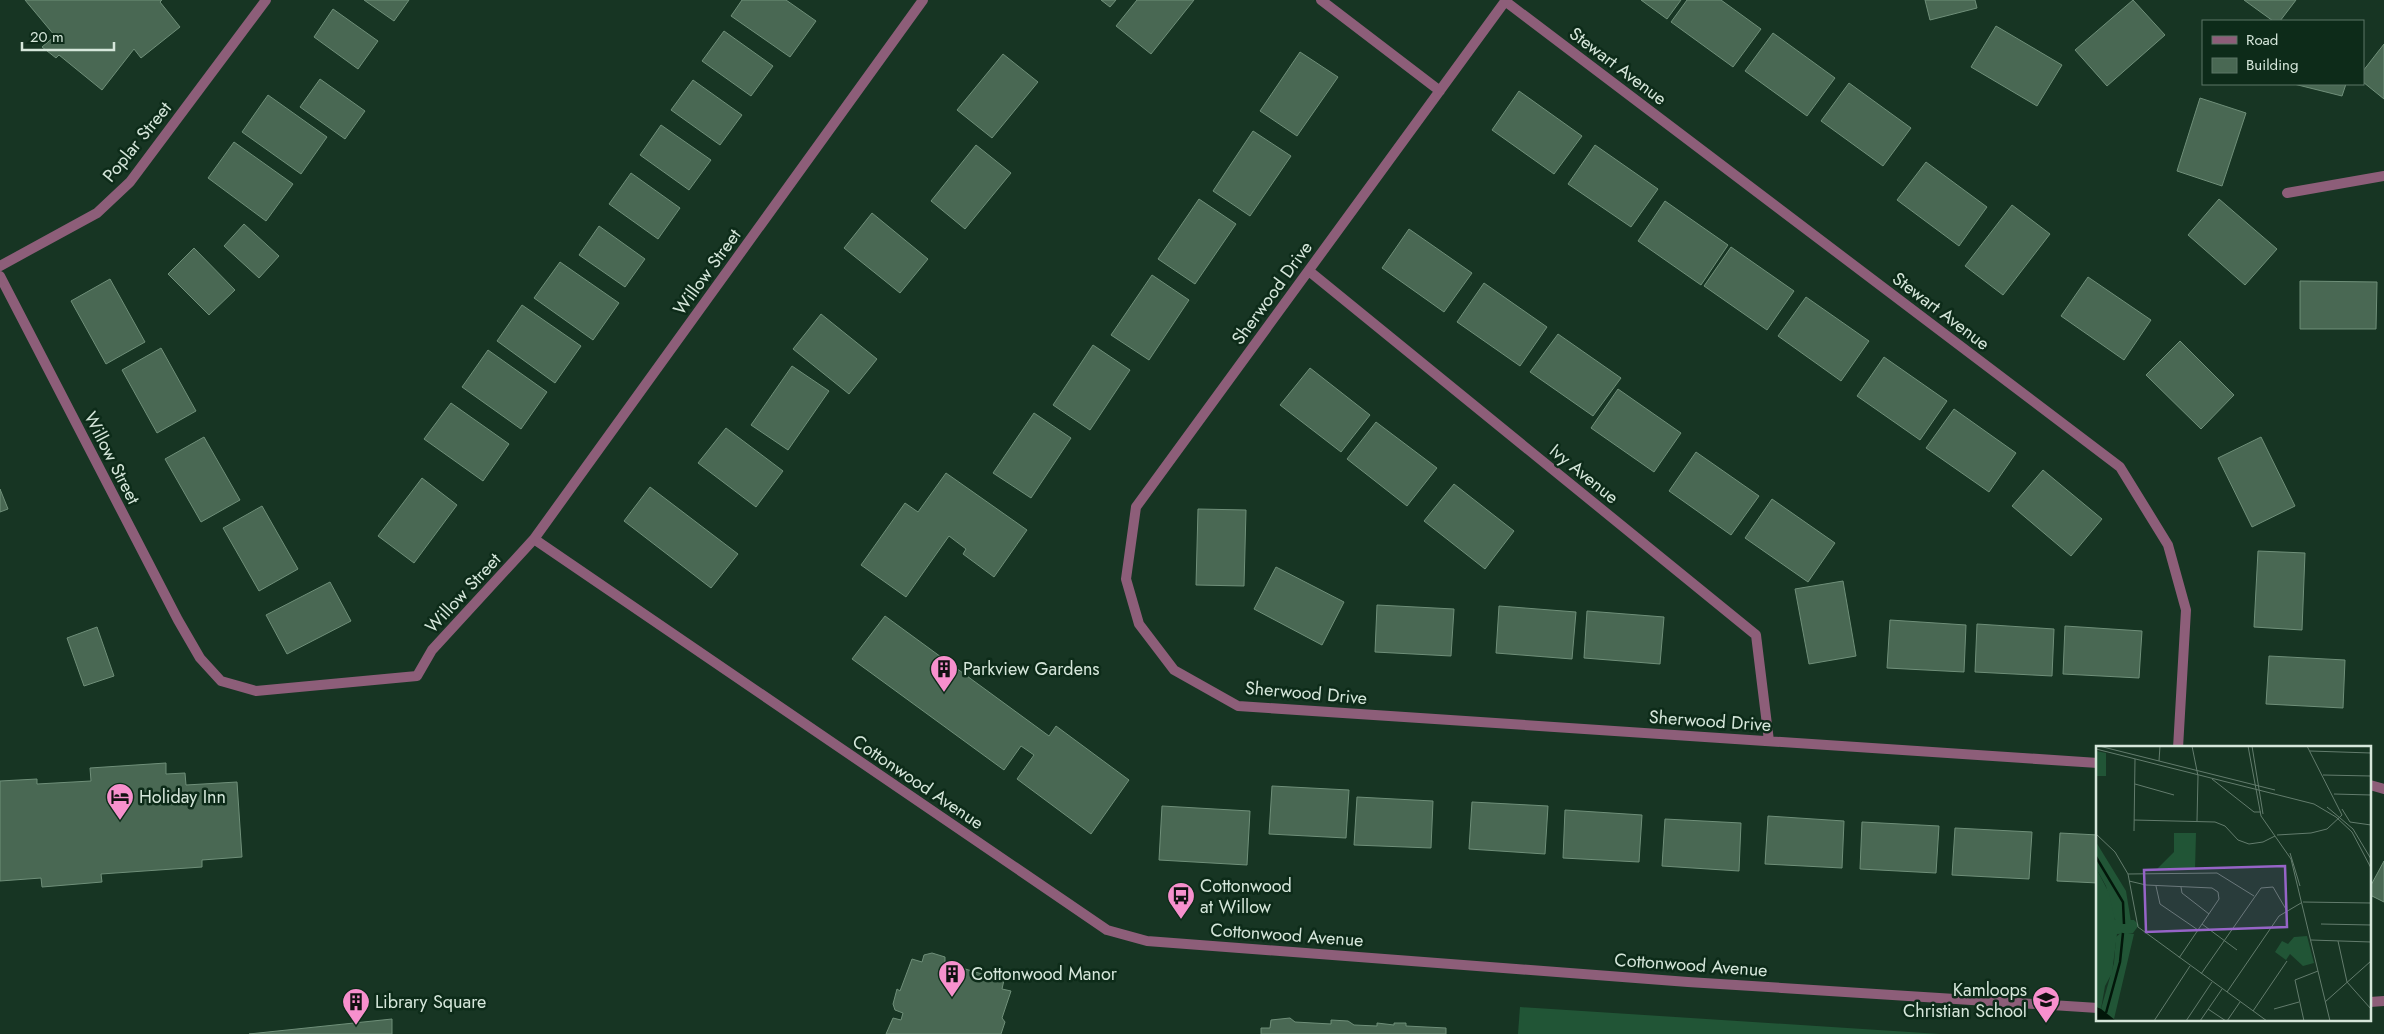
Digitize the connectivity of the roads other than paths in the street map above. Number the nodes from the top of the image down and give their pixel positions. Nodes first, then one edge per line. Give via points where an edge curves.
1 (266, 0) edge
2 (923, 0) edge
3 (1321, 0) edge
4 (1506, 0) edge
5 (1440, 92) junction
6 (2384, 176) edge
7 (2287, 193) dead end
8 (0, 266) edge
9 (1308, 271) junction
10 (0, 276) edge
11 (534, 540) junction
12 (1770, 741) junction
13 (2178, 746) edge
14 (2096, 763) edge
15 (2096, 1008) edge

1 - 8 street, Poplar Street via 130,182 97,212
2 - 11 street, Willow Street
3 - 5 street
4 - 5 street, Sherwood Drive
4 - 13 street, Stewart Avenue via 2120,467 2168,545 2186,610
5 - 9 street, Sherwood Drive
6 - 7 street
9 - 12 street, Ivy Avenue via 1756,635
9 - 12 street, Sherwood Drive via 1136,507 1126,579 1139,624 1174,670 1238,706
10 - 11 street, Willow Street via 178,620 200,658 221,681 256,691 417,676 432,650
11 - 15 street, Cottonwood Avenue via 1106,930 1147,941 1688,982
12 - 14 street, Sherwood Drive

